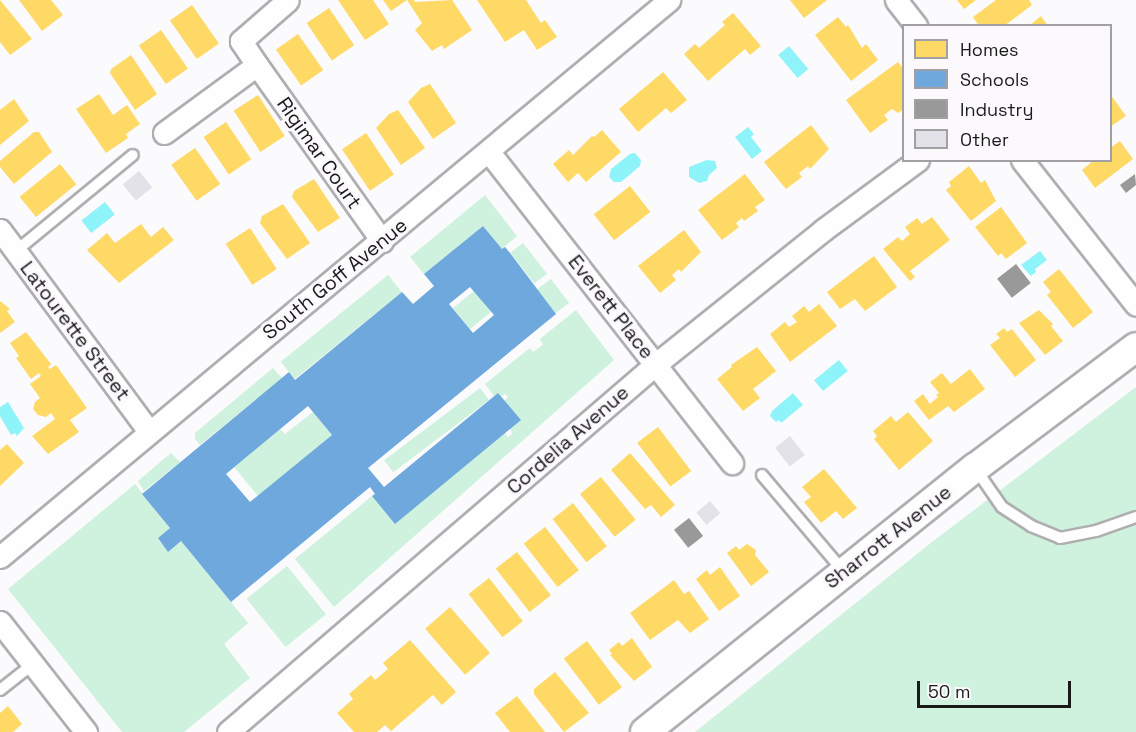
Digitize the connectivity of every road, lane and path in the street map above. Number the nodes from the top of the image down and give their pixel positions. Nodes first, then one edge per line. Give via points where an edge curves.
1 (288, 0) edge
2 (669, 0) edge
3 (896, 0) edge
4 (914, 24) edge
5 (256, 64) junction
6 (164, 133) dead end
7 (489, 152) junction
8 (133, 155) dead end
9 (915, 162) edge
10 (1024, 162) edge
11 (0, 230) edge
12 (382, 241) junction
13 (15, 251) junction
14 (1136, 304) edge
15 (1136, 347) edge
16 (656, 364) junction
17 (149, 431) junction
18 (732, 463) dead end
19 (975, 468) junction
20 (762, 475) dead end
21 (1136, 517) edge
22 (0, 557) edge
23 (844, 572) junction
24 (0, 622) edge
25 (33, 664) junction
26 (0, 690) edge
27 (86, 732) edge
28 (228, 732) edge
29 (645, 732) edge

1 - 5 street, Rigimar Court via 241,41
2 - 7 street, South Goff Avenue
3 - 4 street
5 - 6 street
5 - 12 street, Rigimar Court
7 - 12 street, South Goff Avenue
7 - 16 street, Everett Place
8 - 13 lane
9 - 16 street, Cordelia Avenue via 823,230
10 - 14 street
11 - 13 street, Latourette Street
12 - 17 street, South Goff Avenue
13 - 17 street, Latourette Street
15 - 19 street, Sharrott Avenue
16 - 18 street, Everett Place
16 - 28 street, Cordelia Avenue
17 - 22 street, South Goff Avenue
19 - 21 lane via 1002,507 1031,526 1060,538
19 - 23 street, Sharrott Avenue
20 - 23 lane
23 - 29 street, Sharrott Avenue
24 - 25 street
25 - 26 lane
25 - 27 street

